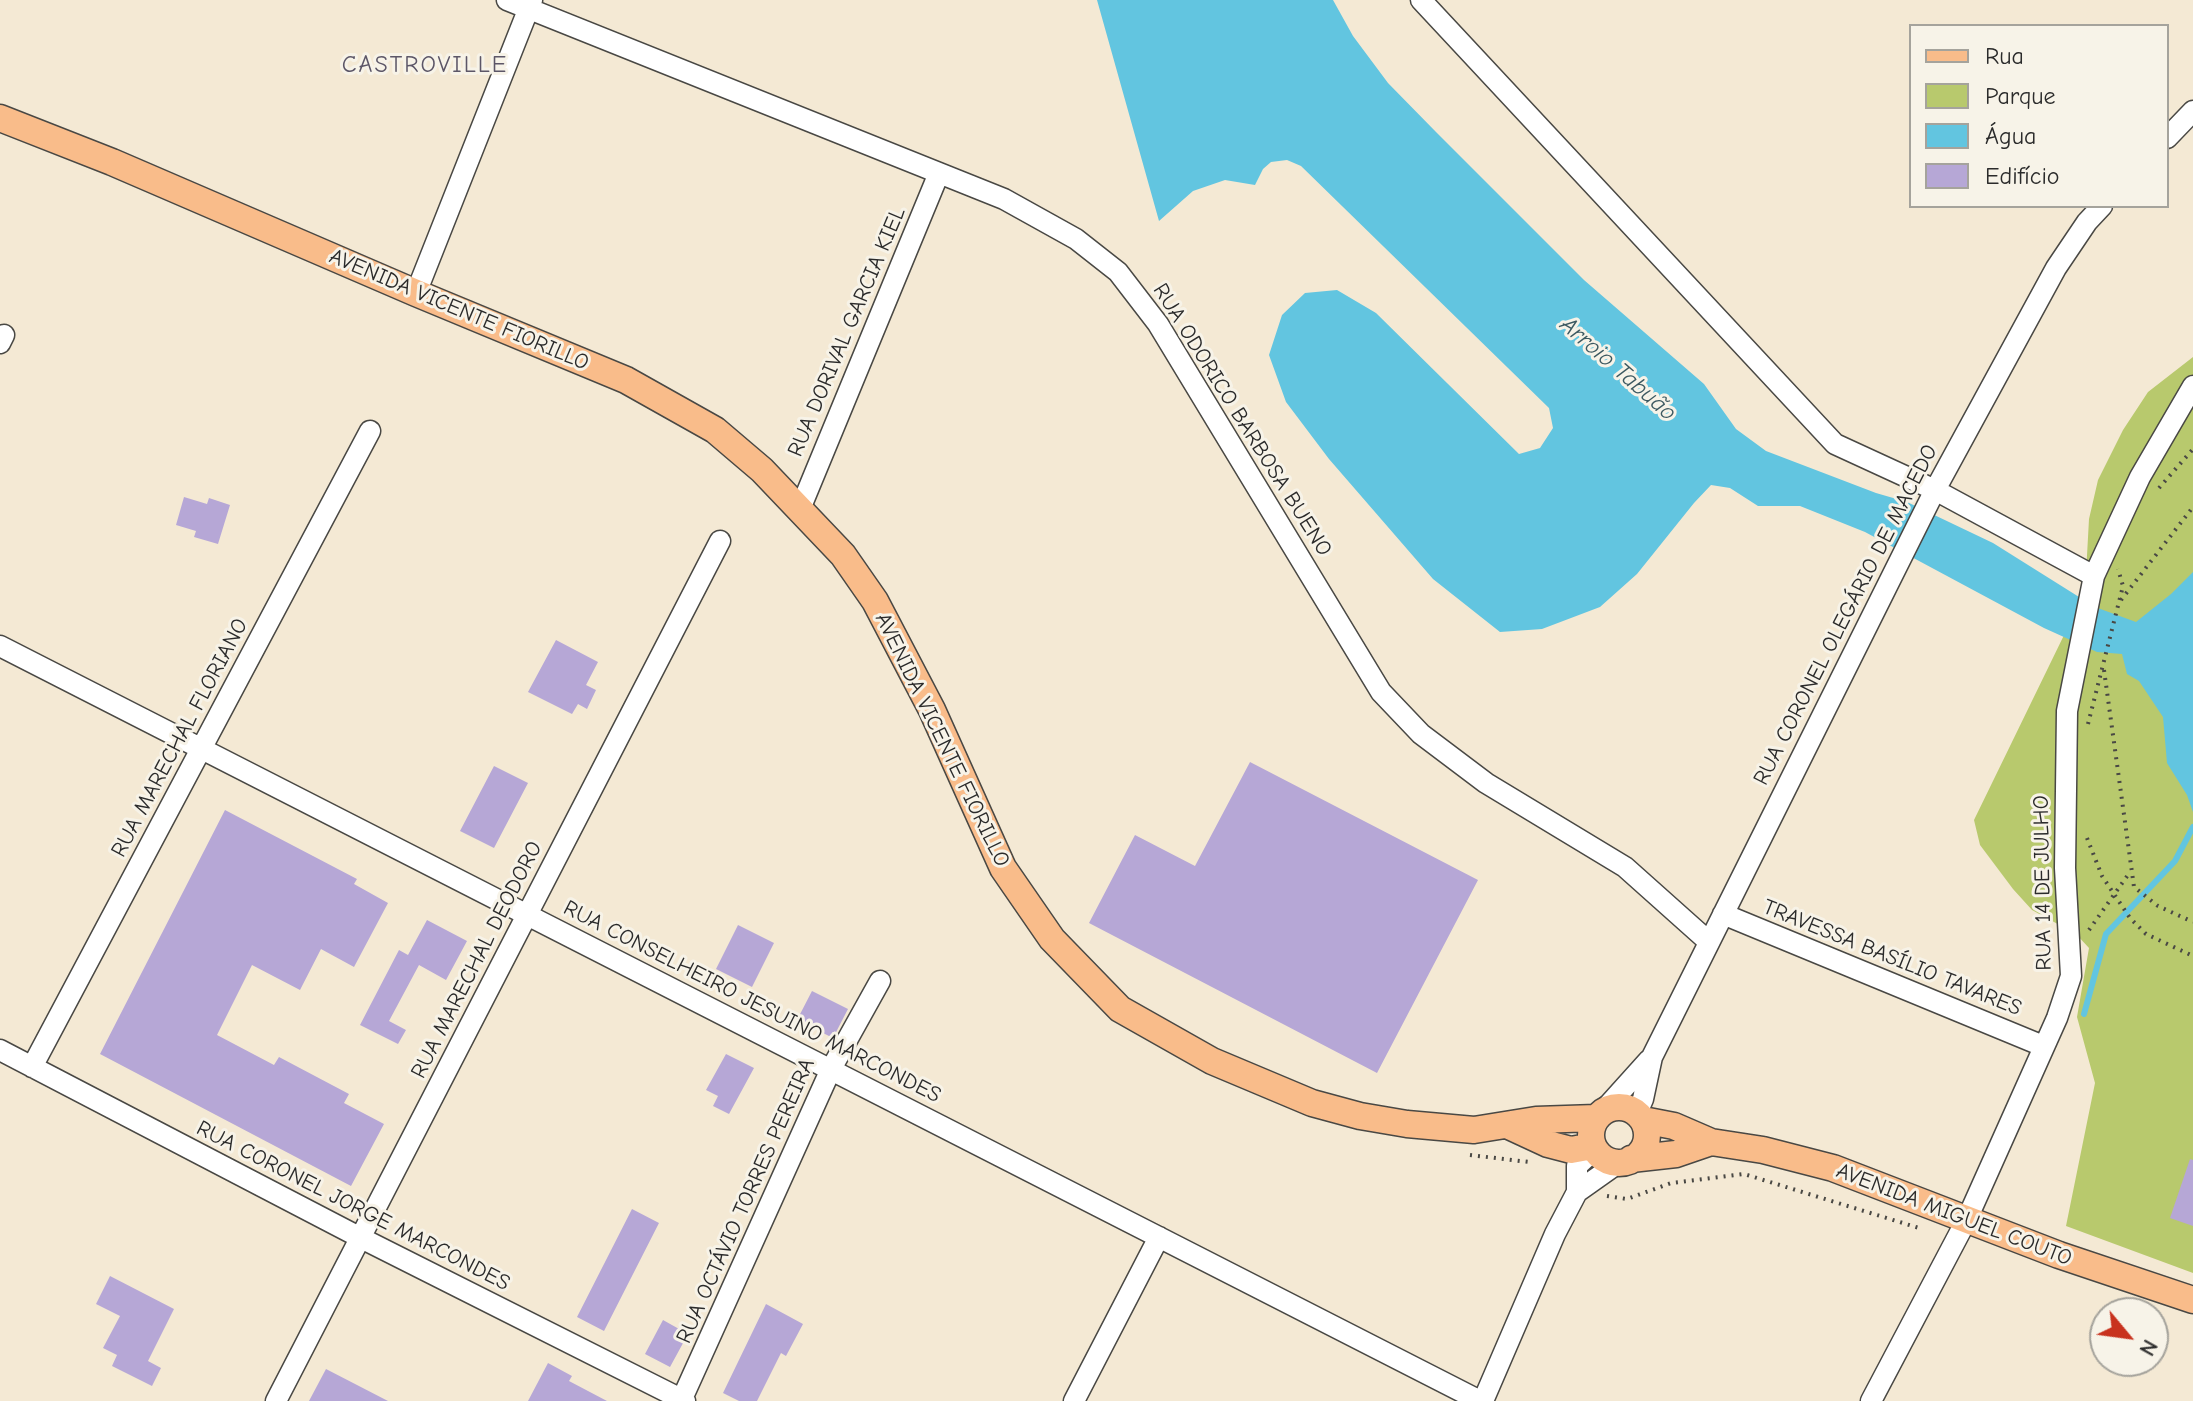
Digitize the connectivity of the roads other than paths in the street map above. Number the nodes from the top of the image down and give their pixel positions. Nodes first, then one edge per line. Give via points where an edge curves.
1 (507, 0) edge
2 (1421, 0) edge
3 (530, 4) edge
4 (2193, 111) edge
5 (0, 118) edge
6 (2169, 136) edge
7 (939, 173) junction
8 (2100, 208) edge
9 (416, 293) junction
10 (2193, 386) edge
11 (370, 431) dead end
12 (1931, 497) junction
13 (800, 509) junction
14 (720, 541) dead end
15 (2094, 576) junction
16 (0, 646) edge
17 (202, 747) junction
18 (527, 914) junction
19 (1723, 914) junction
20 (1709, 942) junction
21 (880, 981) dead end
22 (2043, 1046) junction
23 (0, 1050) edge
24 (1652, 1057) junction
25 (32, 1067) junction
26 (831, 1069) junction
27 (1600, 1114) junction
28 (1640, 1116) junction
29 (1507, 1125) junction
30 (1711, 1142) junction
31 (1594, 1148) junction
32 (1625, 1161) junction
33 (1577, 1192) junction
34 (1961, 1230) junction
35 (1159, 1237) junction
36 (361, 1238) junction
37 (2193, 1300) edge
38 (276, 1401) edge
39 (683, 1401) edge
40 (1074, 1401) edge
41 (1482, 1401) edge
42 (1871, 1401) edge

1 - 3 street, RUA ODORICO BARBOSA BUENO
2 - 12 street via 1835,444
3 - 7 street, RUA ODORICO BARBOSA BUENO
3 - 9 street
4 - 6 street
5 - 9 main road, AVENIDA VICENTE FIORILLO
7 - 13 street, RUA DORIVAL GARCIA KIEL
7 - 20 street, RUA ODORICO BARBOSA BUENO via 1004,199 1064,232 1118,272 1158,324 1381,692 1421,734 1486,783 1625,867
8 - 12 street, RUA CORONEL OLEGÁRIO DE MACEDO via 2056,268
9 - 13 main road, AVENIDA VICENTE FIORILLO via 626,380 715,430
10 - 15 street, RUA 14 DE JULHO via 2140,477
11 - 17 street, RUA MARECHAL FLORIANO
12 - 15 street
12 - 19 street, RUA CORONEL OLEGÁRIO DE MACEDO
13 - 29 main road, AVENIDA VICENTE FIORILLO via 843,555 875,601 932,710 1003,868 1052,939 1120,1009 1212,1061 1312,1103 1407,1124 1474,1130
14 - 18 street, RUA MARECHAL DEODORO
15 - 22 street, RUA 14 DE JULHO via 2067,711 2065,868 2071,976
16 - 17 street, RUA CONSELHEIRO JESUINO MARCONDES
17 - 18 street, RUA CONSELHEIRO JESUINO MARCONDES
17 - 25 street, RUA MARECHAL FLORIANO
18 - 26 street, RUA CONSELHEIRO JESUINO MARCONDES
18 - 36 street, RUA MARECHAL DEODORO
19 - 20 street, RUA CORONEL OLEGÁRIO DE MACEDO
19 - 22 street, TRAVESSA BASÍLIO TAVARES
20 - 24 street, RUA CORONEL OLEGÁRIO DE MACEDO
21 - 26 street, RUA OCTÁVIO TORRES PEREIRA
22 - 34 street, RUA 14 DE JULHO
23 - 25 street, RUA CORONEL JORGE MARCONDES
24 - 27 street
24 - 28 street
25 - 36 street, RUA CORONEL JORGE MARCONDES
26 - 35 street, RUA CONSELHEIRO JESUINO MARCONDES
26 - 39 street, RUA OCTÁVIO TORRES PEREIRA
27 - 28 main road via 1621,1107
27 - 29 main road, AVENIDA VICENTE FIORILLO
27 - 31 main road via 1591,1134
28 - 30 main road
28 - 32 main road via 1644,1147
29 - 31 main road via 1571,1150
30 - 32 main road
30 - 34 main road, AVENIDA MIGUEL COUTO via 1833,1168
31 - 32 main road via 1608,1161
31 - 33 street via 1577,1166
32 - 33 street
33 - 41 street
34 - 37 main road, AVENIDA MIGUEL COUTO via 2059,1255
34 - 42 street, RUA 14 DE JULHO
35 - 40 street
35 - 41 street, RUA CONSELHEIRO JESUINO MARCONDES
36 - 38 street, RUA MARECHAL DEODORO
36 - 39 street, RUA CORONEL JORGE MARCONDES

